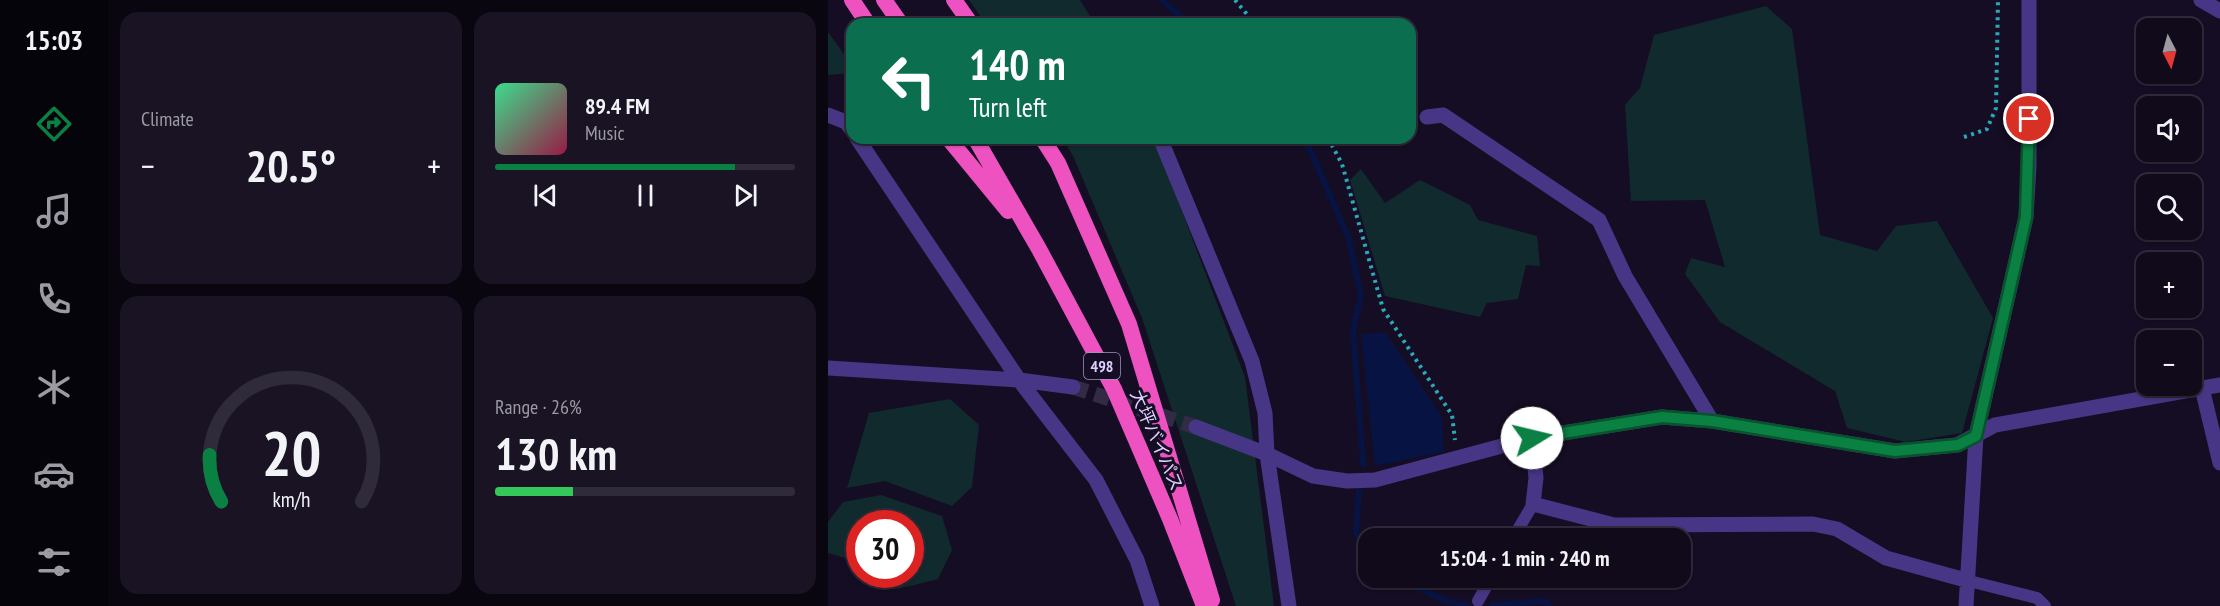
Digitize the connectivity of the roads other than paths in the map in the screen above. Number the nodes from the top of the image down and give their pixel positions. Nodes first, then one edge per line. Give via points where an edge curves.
1 (852, 0) edge
2 (885, 0) edge
3 (954, 0) edge
4 (2029, 0) edge
5 (2201, 0) edge
6 (2220, 10) edge
7 (864, 18) edge
8 (897, 18) edge
9 (966, 18) edge
10 (828, 115) edge
11 (1427, 117) dead end
12 (846, 122) edge
13 (861, 144) edge
14 (953, 144) edge
15 (978, 144) edge
16 (1046, 144) edge
17 (1162, 144) edge
18 (1039, 249) junction
19 (828, 368) edge
20 (1019, 380) junction
21 (2220, 385) edge
22 (1073, 387) tunnel mouth
23 (2202, 388) joint
24 (2157, 396) edge
25 (1712, 421) junction
26 (1196, 427) tunnel mouth
27 (1976, 436) junction
28 (1532, 438) junction
29 (1266, 454) junction
30 (2220, 463) edge
31 (1533, 504) junction
32 (1519, 528) edge
33 (1968, 581) junction
34 (1485, 588) edge
35 (1478, 601) dead end
36 (1152, 606) edge
37 (1204, 606) edge
38 (1214, 606) edge
39 (1289, 606) edge
40 (1966, 606) edge
41 (2045, 606) edge

1 - 7 highway
2 - 8 highway
3 - 9 highway
4 - 27 street via 2026,217
5 - 6 street
10 - 12 street
11 - 25 street via 1443,115 1599,220 1625,276
13 - 20 street
14 - 18 highway
15 - 18 highway, 大坪バイパス / 498
16 - 38 highway via 1058,163 1129,324
17 - 29 street via 1252,361 1265,413
18 - 37 highway, 大坪バイパス / 498 via 1114,388
19 - 20 street
20 - 22 street
20 - 36 street via 1096,480 1137,560
21 - 23 street
23 - 30 street
24 - 27 street via 1995,425
25 - 27 street via 1895,451 1958,445
25 - 28 street via 1662,417
26 - 29 street
27 - 33 street
28 - 29 street via 1375,480 1313,476
28 - 31 street via 1536,478
29 - 39 street
31 - 32 lane
31 - 33 street via 1614,525 1813,524 1837,529 1886,558
33 - 40 street
33 - 41 lane via 2037,598
34 - 35 lane

